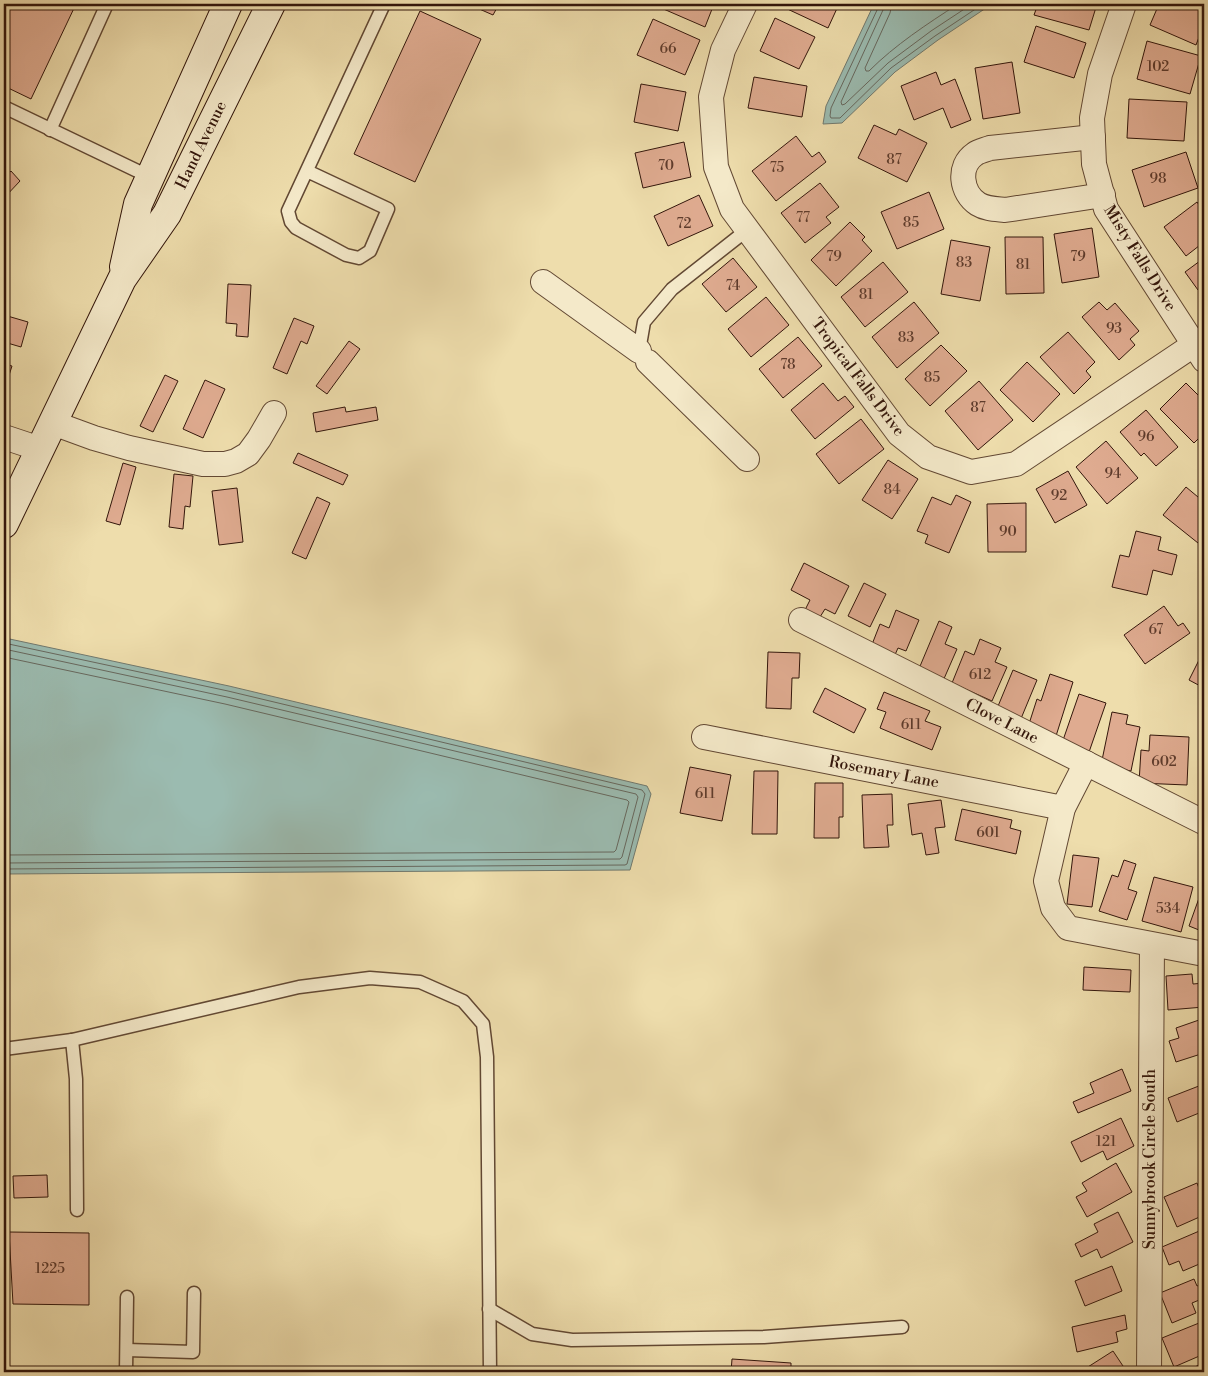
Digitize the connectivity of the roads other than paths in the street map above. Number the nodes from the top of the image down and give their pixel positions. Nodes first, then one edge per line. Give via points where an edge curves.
1 (107, 4) edge
2 (228, 4) edge
3 (270, 4) edge
4 (384, 4) edge
5 (744, 4) edge
6 (1124, 4) edge
7 (4, 108) edge
8 (50, 130) junction
9 (1093, 136) junction
10 (307, 171) junction
11 (150, 178) junction
12 (1103, 195) junction
13 (747, 230) junction
14 (122, 279) junction
15 (543, 282) dead end
16 (1201, 347) edge
17 (643, 356) junction
18 (274, 413) dead end
19 (53, 423) junction
20 (4, 437) edge
21 (40, 450) junction
22 (747, 459) dead end
23 (4, 524) edge
24 (801, 620) dead end
25 (704, 737) dead end
26 (1086, 763) junction
27 (1063, 808) junction
28 (1204, 822) edge
29 (1152, 945) junction
30 (1204, 954) edge
31 (72, 1040) junction
32 (4, 1049) edge
33 (77, 1210) dead end
34 (194, 1293) dead end
35 (127, 1297) dead end
36 (489, 1309) junction
37 (902, 1327) dead end
38 (126, 1350) junction
39 (126, 1372) edge
40 (490, 1372) edge
41 (1149, 1372) edge

1 - 8 lane
2 - 11 street, Hand Avenue
3 - 14 street, Hand Avenue via 167,214
4 - 10 lane
5 - 13 street, Tropical Falls Drive via 723,50 711,97 716,166 732,209
6 - 9 street, Misty Falls Drive via 1100,74 1092,118
7 - 8 lane
8 - 11 lane
9 - 12 street, Misty Falls Drive via 1094,164
9 - 12 street via 990,148 975,154 965,164 964,186 979,205 1005,210
10 - 10 lane via 288,211 291,222 296,228 346,255 359,258 370,251 388,209
11 - 14 street, Hand Avenue via 138,204
12 - 16 street, Misty Falls Drive via 1106,209
13 - 16 street, Tropical Falls Drive via 899,434 928,457 971,472 1016,464
13 - 17 lane via 672,289 644,322
14 - 19 street, Hand Avenue
15 - 17 street
17 - 22 street
18 - 19 street via 248,454 225,464 203,464 129,448
19 - 21 street, Hand Avenue
20 - 21 street
21 - 23 street, Hand Avenue
24 - 26 street, Clove Lane
25 - 27 street, Rosemary Lane
26 - 27 street
26 - 28 street, Clove Lane
27 - 29 street via 1046,882 1053,908 1068,928
29 - 30 street
29 - 41 street, Sunnybrook Circle South
31 - 32 lane
31 - 33 lane via 76,1079
31 - 36 lane via 299,987 370,978 420,982 463,1001 483,1024 487,1057
34 - 38 lane via 193,1352
35 - 38 lane
36 - 37 lane via 532,1334 572,1340 764,1337
36 - 40 lane
38 - 39 lane

